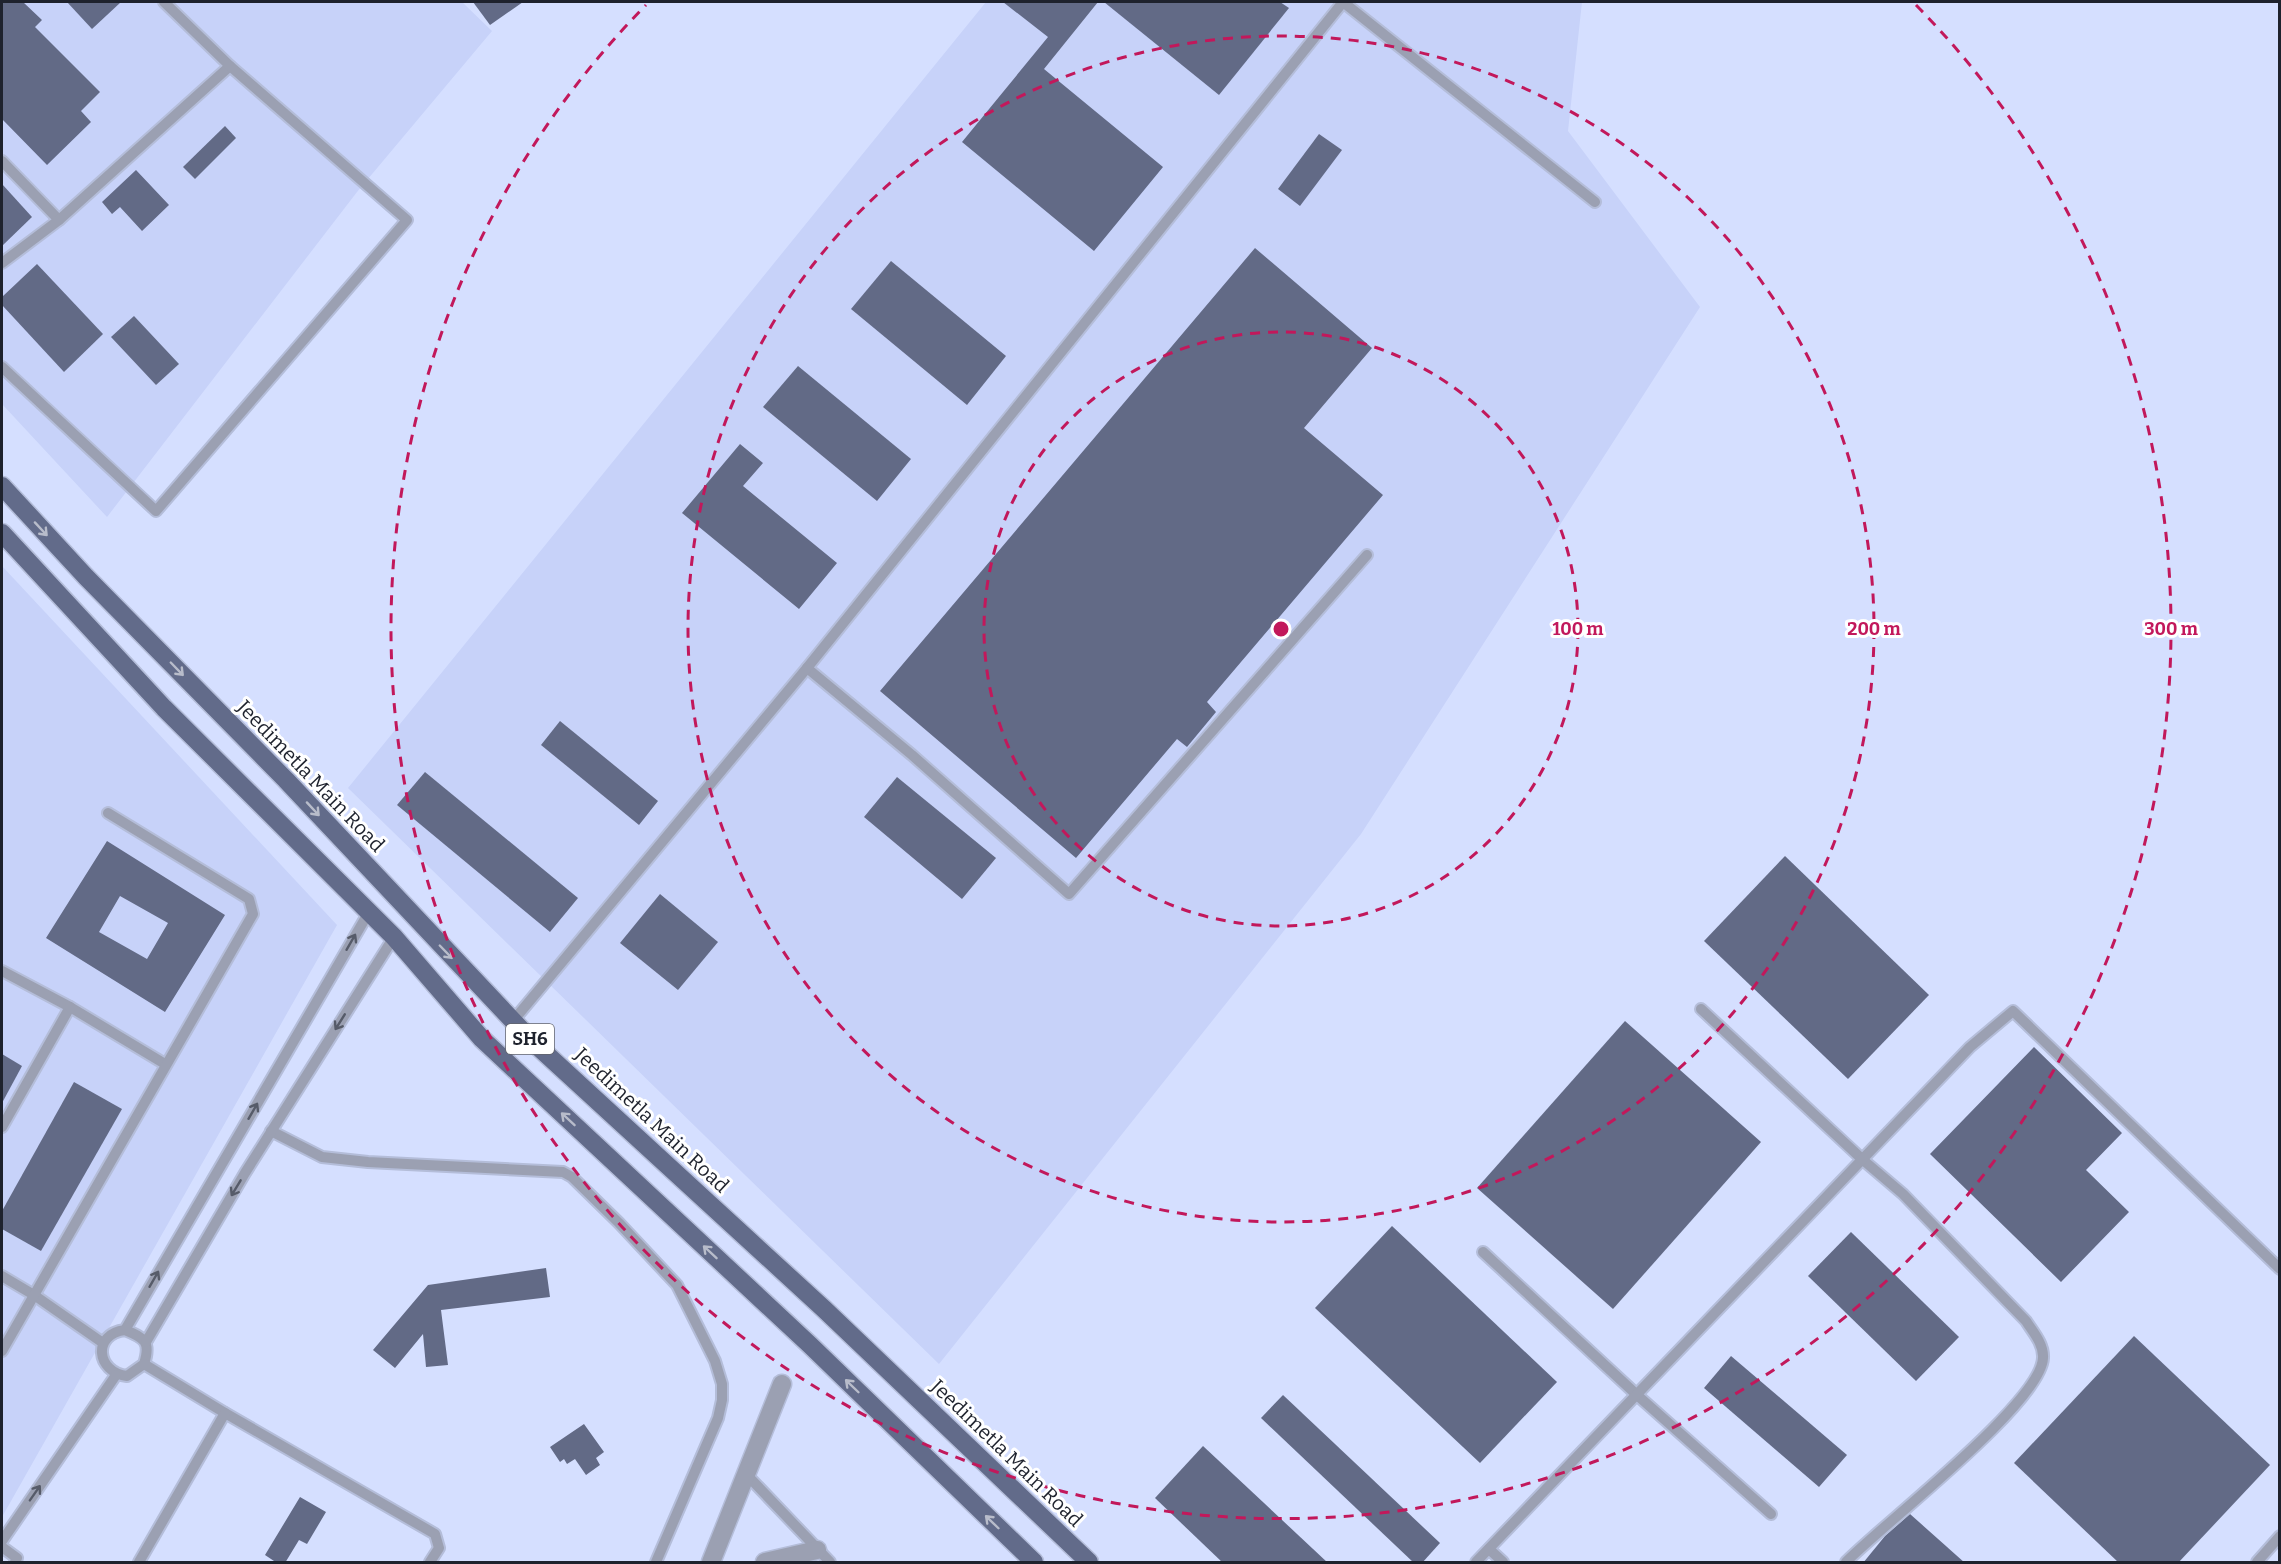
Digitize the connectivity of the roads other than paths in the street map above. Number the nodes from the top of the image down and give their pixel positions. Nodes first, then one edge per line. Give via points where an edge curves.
1 (164, 2) edge
2 (1343, 2) edge
3 (1357, 5) edge
4 (230, 66) junction
5 (2, 161) edge
6 (1595, 202) dead end
7 (59, 220) junction
8 (2, 263) edge
9 (2, 367) edge
10 (2, 486) edge
11 (2, 533) edge
12 (1367, 555) dead end
13 (71, 560) junction
14 (48, 583) junction
15 (807, 668) junction
16 (108, 813) dead end
17 (369, 912) junction
18 (394, 937) junction
19 (2, 971) edge
20 (70, 1007) junction
21 (1701, 1009) dead end
22 (513, 1021) junction
23 (165, 1064) junction
24 (2, 1127) edge
25 (272, 1131) junction
26 (1863, 1161) junction
27 (1483, 1252) dead end
28 (2280, 1269) edge
29 (2, 1276) edge
30 (34, 1295) junction
31 (125, 1330) junction
32 (146, 1342) junction
33 (103, 1343) junction
34 (2, 1351) edge
35 (144, 1364) junction
36 (116, 1375) junction
37 (782, 1384) dead end
38 (1637, 1395) junction
39 (225, 1413) junction
40 (746, 1474) junction
41 (1772, 1514) dead end
42 (2280, 1536) edge
43 (2, 1541) edge
44 (2, 1547) edge
45 (1489, 1549) junction
46 (817, 1550) junction
47 (16, 1561) edge
48 (139, 1563) edge
49 (430, 1563) edge
50 (656, 1563) edge
51 (711, 1563) edge
52 (765, 1563) edge
53 (830, 1563) edge
54 (1034, 1563) edge
55 (1089, 1563) edge
56 (1476, 1563) edge
57 (1503, 1563) edge
58 (1846, 1563) edge
59 (2257, 1563) edge

1 - 4 lane
2 - 3 lane
2 - 15 lane
3 - 6 lane
4 - 7 lane
4 - 9 lane via 407,220 156,511
5 - 7 lane
7 - 8 lane
10 -> 13 main road, Jeedimetla Main Road / SH6
11 - 14 main road, SH6
12 - 15 lane via 1069,894
13 - 14 main road
13 -> 22 main road, Jeedimetla Main Road / SH6
14 - 17 main road, SH6 via 165,708
15 - 22 lane
16 - 23 lane via 249,899 253,914
17 - 18 main road, SH6
31 -> 17 lane
18 -> 25 lane
54 -> 18 main road, SH6 via 810,1345 482,1039
19 - 20 lane
20 - 23 lane
20 - 24 lane
21 - 26 lane
22 - 55 main road, Jeedimetla Main Road / SH6 via 824,1309
23 - 30 lane
25 -> 32 lane
25 - 50 lane via 322,1157 563,1172 619,1223 677,1285 715,1361 722,1400 718,1418
26 - 28 lane via 1970,1047 2013,1011
26 - 38 lane
26 - 58 lane via 1903,1194 2026,1321 2039,1340 2043,1357 2039,1374 2024,1396 1982,1440
27 - 38 lane
29 - 30 lane
30 - 33 lane
30 - 34 lane
31 - 32 lane
31 - 33 lane via 110,1335
32 - 35 lane
33 - 36 lane via 106,1367
35 - 36 lane via 127,1376
35 - 39 lane
43 -> 36 lane
37 - 40 street
38 - 41 lane
38 - 45 lane
39 - 48 lane
39 - 49 lane via 435,1534 439,1548
40 - 46 lane
40 - 51 street
42 - 59 lane
44 - 47 lane
45 - 56 lane
45 - 57 lane
46 - 52 street
46 - 53 lane

